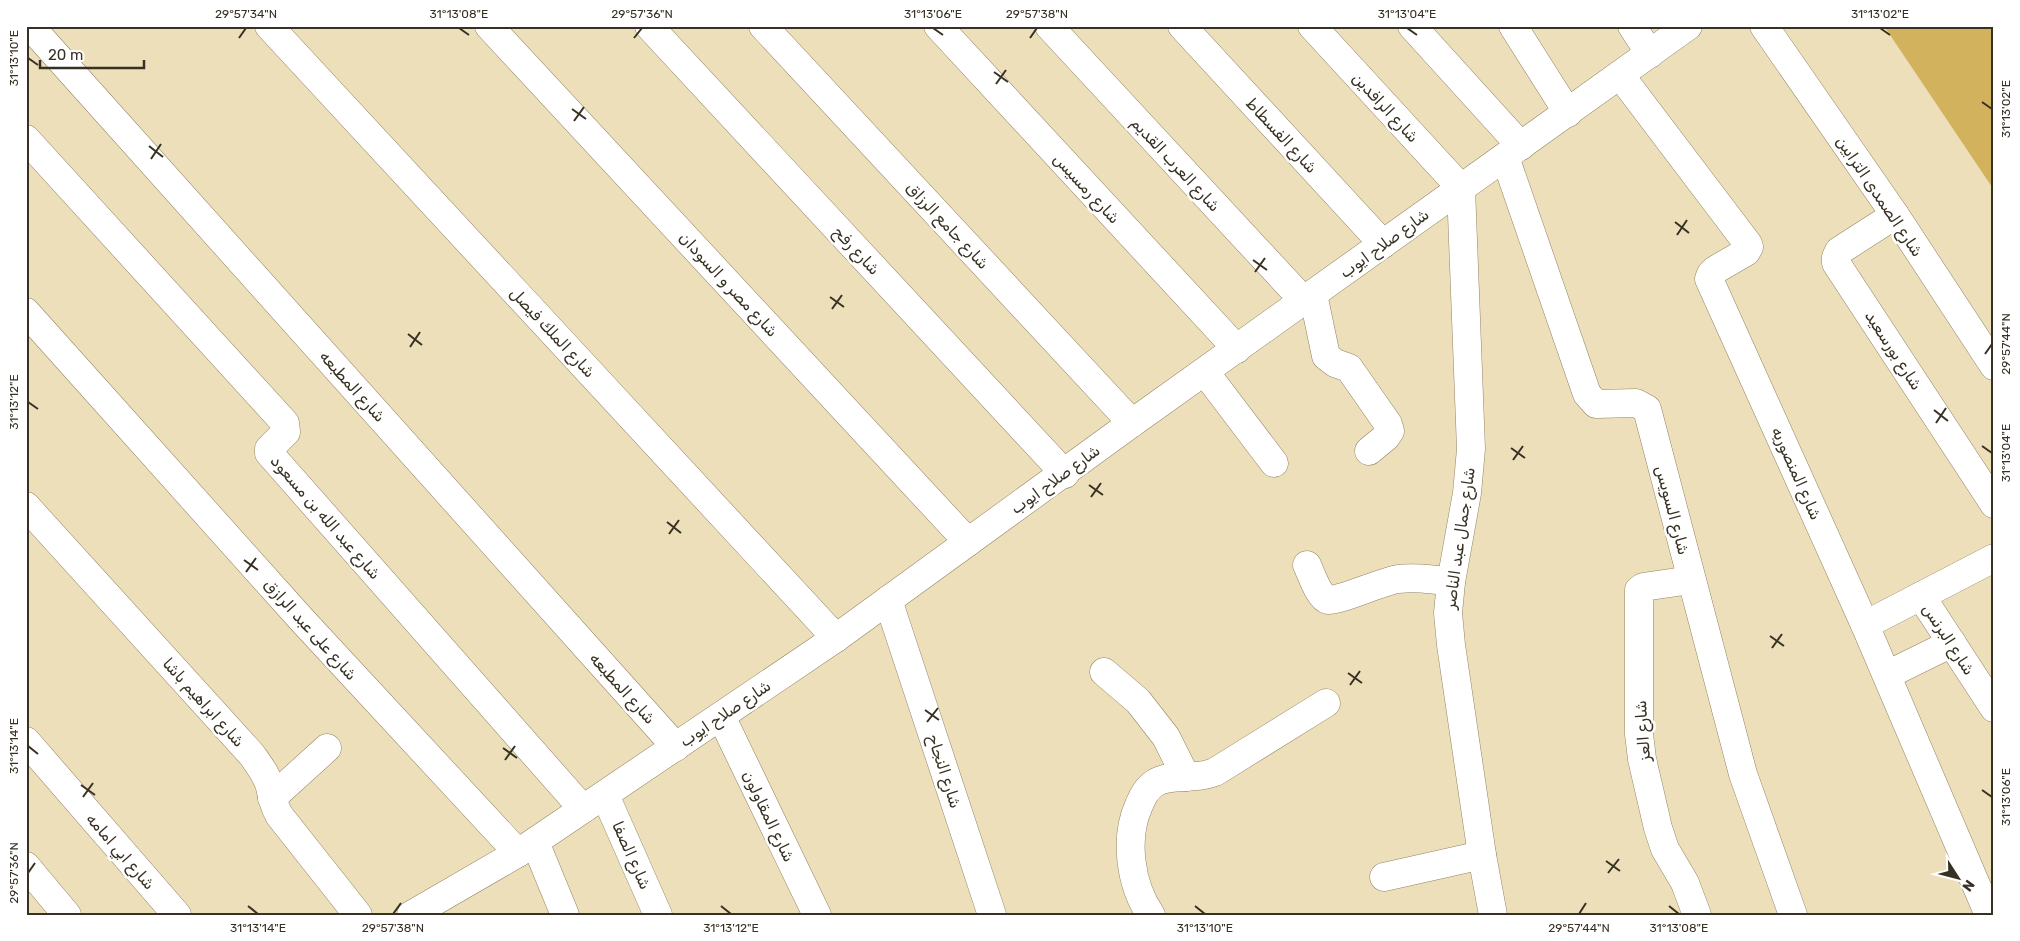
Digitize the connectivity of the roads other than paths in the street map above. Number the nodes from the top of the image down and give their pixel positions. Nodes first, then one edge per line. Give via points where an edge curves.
1 (30, 26) edge
2 (269, 26) edge
3 (489, 26) edge
4 (650, 26) edge
5 (763, 26) edge
6 (938, 26) edge
7 (1049, 26) edge
8 (1182, 26) edge
9 (1312, 26) edge
10 (1412, 26) edge
11 (1513, 26) edge
12 (1632, 26) edge
13 (1688, 26) edge
14 (1764, 26) edge
15 (1650, 54) junction
16 (1620, 75) junction
17 (1568, 113) junction
18 (26, 139) edge
19 (1513, 151) junction
20 (1461, 188) junction
21 (1894, 215) junction
22 (1383, 244) junction
23 (1308, 298) junction
24 (26, 312) edge
25 (1237, 349) junction
26 (1994, 366) edge
27 (1205, 372) junction
28 (1132, 423) junction
29 (1369, 451) dead end
30 (1274, 463) dead end
31 (1065, 474) junction
32 (1994, 504) edge
33 (26, 506) edge
34 (968, 542) junction
35 (1994, 558) edge
36 (1307, 565) dead end
37 (1691, 580) junction
38 (1451, 582) junction
39 (1921, 596) junction
40 (888, 600) junction
41 (1865, 625) junction
42 (836, 638) junction
43 (1952, 643) junction
44 (1104, 672) dead end
45 (1886, 675) junction
46 (1326, 703) dead end
47 (1994, 708) edge
48 (721, 716) junction
49 (26, 741) edge
50 (676, 746) junction
51 (326, 748) dead end
52 (1186, 777) junction
53 (605, 794) junction
54 (272, 798) junction
55 (583, 809) junction
56 (527, 848) junction
57 (1482, 855) junction
58 (26, 866) edge
59 (1384, 877) dead end
60 (67, 915) edge
61 (177, 915) edge
62 (358, 915) edge
63 (411, 915) edge
64 (565, 915) edge
65 (658, 915) edge
66 (817, 915) edge
67 (992, 915) edge
68 (1151, 915) edge
69 (1493, 915) edge
70 (1697, 915) edge
71 (1793, 915) edge
72 (1989, 915) edge

1 - 50 street, شارع المطبعه
2 - 42 street, شارع الملك فيصل
3 - 34 street, شارع مصر و السودان
4 - 31 street, شارع رفح
5 - 28 street, شارع جامع الرزاق
6 - 25 street, شارع رمسيس
7 - 23 street, شارع العرب القديم
8 - 22 street, شارع الفسطاط
9 - 20 street, شارع الرافدين
10 - 19 street
11 - 17 street
12 - 15 street
13 - 15 street, شارع صلاح ايوب
14 - 21 street, شارع الصمدى الترابين
15 - 16 street, شارع صلاح ايوب
16 - 17 street, شارع صلاح ايوب
16 - 41 street, شارع المنصوريه via 1746,238 1749,247 1746,252 1716,270 1710,279
17 - 19 street, شارع صلاح ايوب
18 - 55 street, شارع عبد الله بن مسعود via 285,423 286,432 271,445 269,453
19 - 20 street, شارع صلاح ايوب
19 - 37 street, شارع السويس via 1587,394 1596,404 1636,403 1647,409
20 - 22 street, شارع صلاح ايوب
20 - 38 street, شارع جمال عبد الناصر via 1471,449 1467,493
21 - 26 street, شارع الصمدى الترابين
21 - 32 street, شارع بورسعيد via 1839,251 1836,263
22 - 23 street, شارع صلاح ايوب
23 - 25 street, شارع صلاح ايوب
23 - 29 street via 1326,356 1349,368 1388,424 1390,431 1386,437
24 - 56 street, شارع على عبد الرازق via 296,613
25 - 27 street, شارع صلاح ايوب
27 - 28 street, شارع صلاح ايوب
27 - 30 street
28 - 31 street, شارع صلاح ايوب
31 - 34 street, شارع صلاح ايوب
33 - 54 street, شارع ابراهيم باشا via 252,755 263,769
34 - 40 street, شارع صلاح ايوب
35 - 39 street
36 - 38 street via 1322,597 1328,600 1396,579
37 - 70 street, شارع العز via 1639,590 1639,734 1658,828
37 - 71 street, شارع السويس via 1743,774
38 - 57 street, شارع جمال عبد الناصر via 1448,613 1451,645
39 - 41 street
39 - 43 street, شارع البرنس
40 - 42 street, شارع صلاح ايوب
40 - 67 street, شارع النجاح
41 - 45 street, شارع المنصوريه
42 - 48 street, شارع صلاح ايوب
43 - 45 street
43 - 47 street, شارع البرنس
44 - 52 street via 1138,701 1166,737
45 - 72 street, شارع المنصوريه
46 - 52 street via 1223,768
48 - 50 street, شارع صلاح ايوب
48 - 66 street, شارع المقاولون
49 - 61 street, شارع ابي امامه
50 - 53 street, شارع صلاح ايوب
51 - 54 street
52 - 68 street via 1166,778 1145,791 1131,831 1130,852 1135,879
53 - 55 street, شارع صلاح ايوب
53 - 65 street, شارع الصفا
54 - 62 street, شارع ابراهيم باشا via 283,821
55 - 56 street, شارع صلاح ايوب
56 - 63 street, شارع صلاح ايوب
56 - 64 street
57 - 59 street
57 - 69 street, شارع جمال عبد الناصر
58 - 60 street

